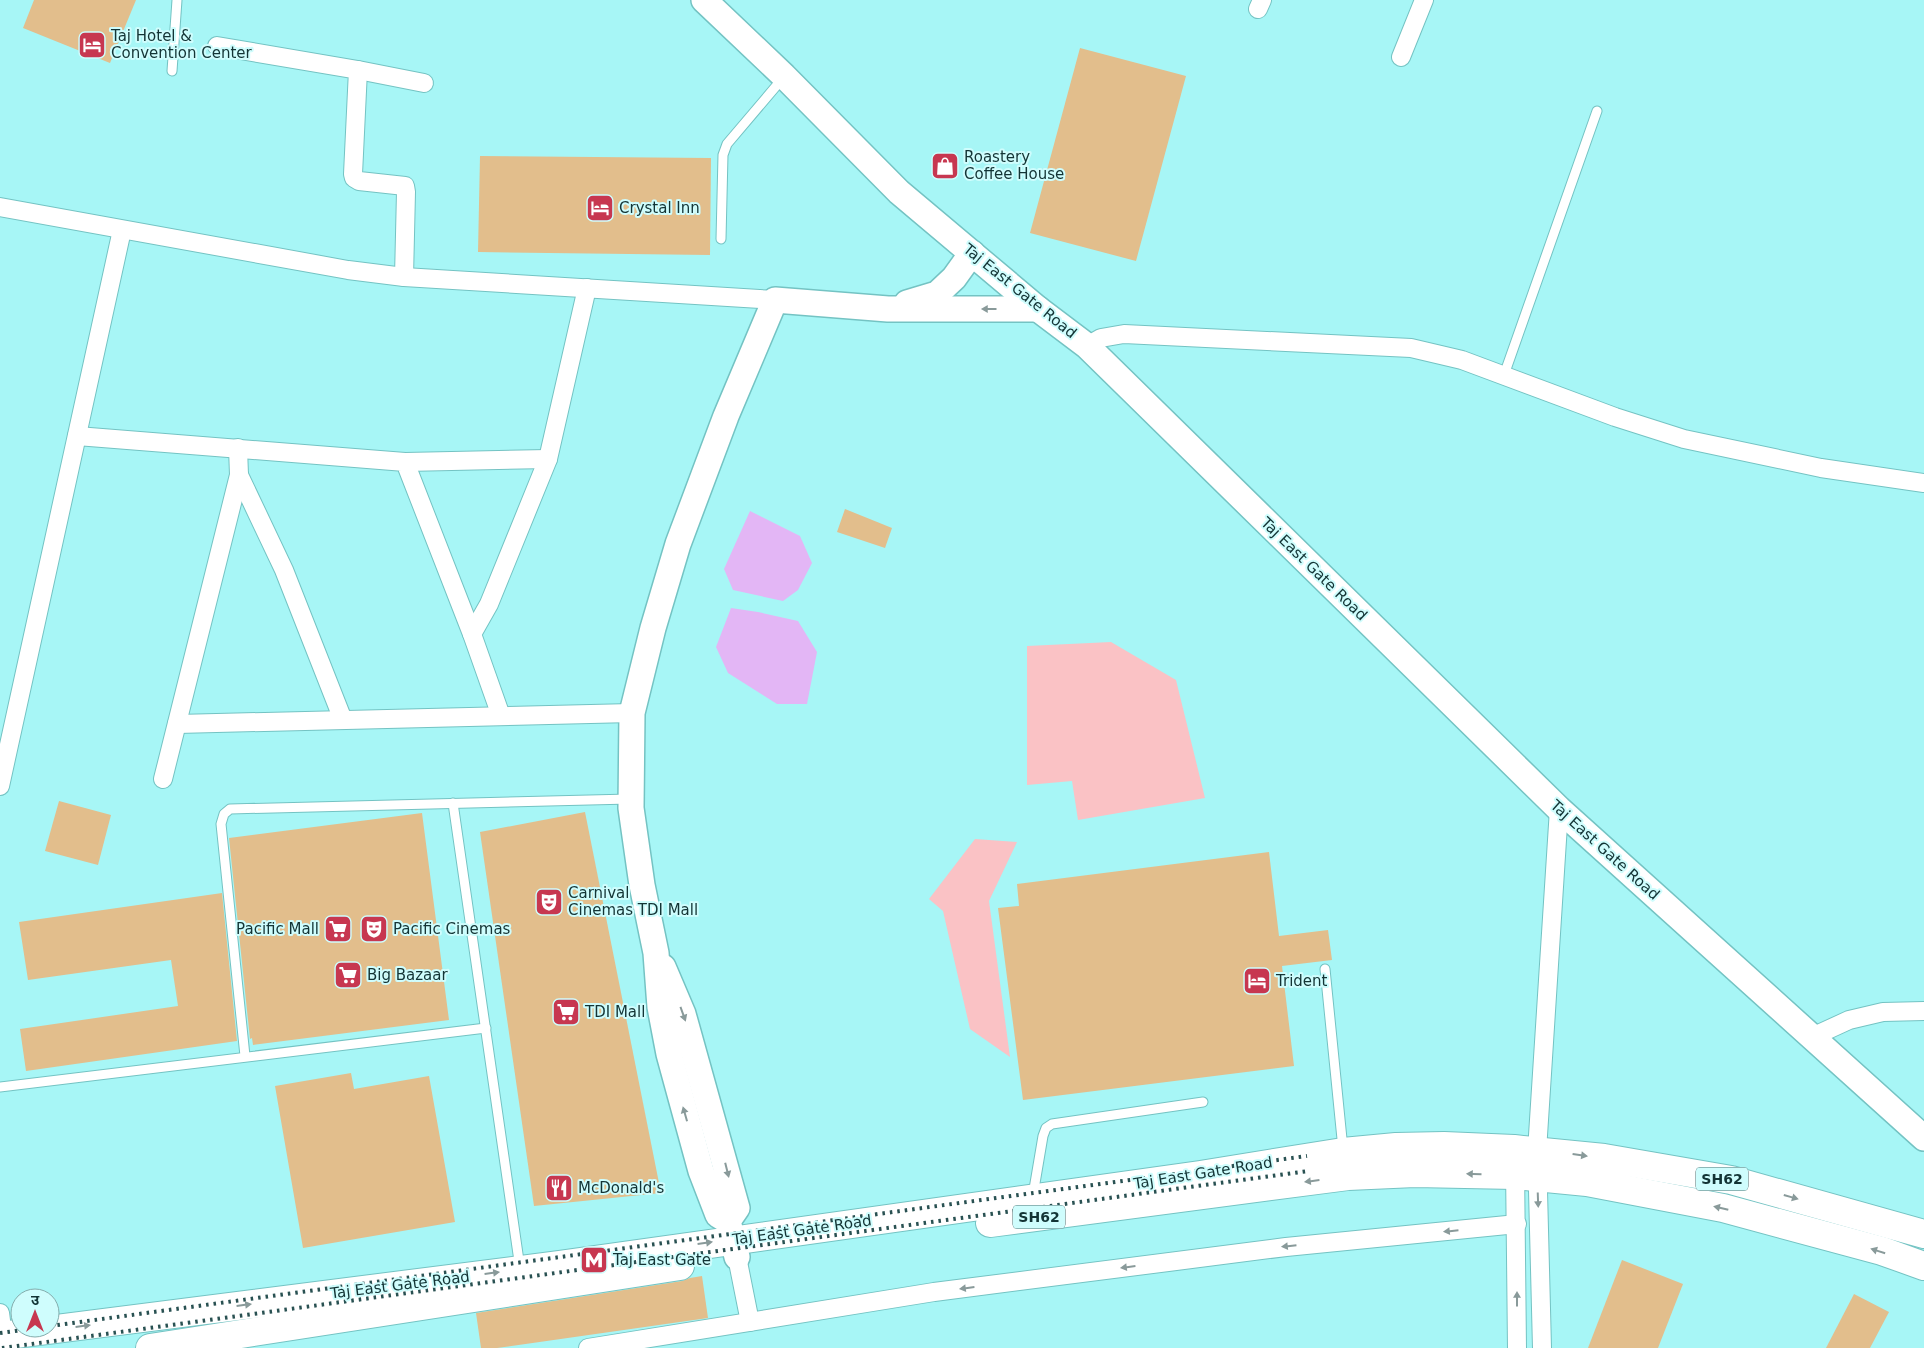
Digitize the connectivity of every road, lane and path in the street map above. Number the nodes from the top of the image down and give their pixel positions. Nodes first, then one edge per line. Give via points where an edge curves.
1 (177, 0) edge
2 (704, 0) edge
3 (1424, 0) edge
4 (217, 46) dead end
5 (1401, 56) dead end
6 (358, 70) junction
7 (172, 71) dead end
8 (784, 76) junction
9 (424, 83) dead end
10 (1597, 111) dead end
11 (0, 208) edge
12 (122, 230) junction
13 (721, 239) dead end
14 (972, 253) junction
15 (404, 277) junction
16 (587, 288) junction
17 (775, 300) junction
18 (888, 309) junction
19 (1038, 309) junction
20 (1087, 346) junction
21 (1504, 375) junction
22 (77, 436) junction
23 (238, 448) junction
24 (548, 459) junction
25 (405, 462) junction
26 (239, 475) junction
27 (1924, 483) edge
28 (472, 634) junction
29 (632, 713) junction
30 (500, 716) junction
31 (342, 720) junction
32 (177, 724) junction
33 (163, 779) dead end
34 (0, 786) edge
35 (630, 799) junction
36 (453, 803) junction
37 (1559, 809) junction
38 (1325, 969) dead end
39 (1924, 1011) edge
40 (486, 1028) junction
41 (1812, 1037) junction
42 (245, 1056) junction
43 (0, 1087) edge
44 (1203, 1102) dead end
45 (1924, 1138) edge
46 (1343, 1152) junction
47 (1526, 1163) junction
48 (1033, 1198) junction
49 (1517, 1224) junction
50 (1924, 1234) edge
51 (733, 1239) junction
52 (1924, 1266) edge
53 (521, 1270) junction
54 (750, 1322) junction
55 (1, 1329) edge
56 (198, 1344) edge
57 (150, 1348) edge
58 (588, 1348) edge
59 (1517, 1348) edge
60 (1542, 1348) edge

1 - 7 lane
2 - 8 main road, Taj East Gate Road
3 - 5 street
4 - 6 street
6 - 9 street
6 - 15 street via 354,178 405,186
8 - 13 lane via 727,144 723,155
8 - 14 main road, Taj East Gate Road via 900,192
10 - 21 lane
11 - 12 street
12 - 15 street
12 - 22 street
14 - 18 main road via 954,278 937,294
14 - 19 main road, Taj East Gate Road
15 - 16 street
16 - 17 street
16 - 24 street
17 - 18 main road
17 - 29 main road via 726,416 678,544
19 -> 18 main road
19 - 20 main road, Taj East Gate Road
20 - 21 street via 1101,338 1124,334 1411,348 1462,360
20 - 37 main road, Taj East Gate Road
21 - 27 street via 1684,439 1821,468
22 - 23 street
22 - 34 street
23 - 25 street
23 - 26 street
24 - 25 street
24 - 28 street via 488,604
25 - 28 street
26 - 31 street via 284,570
26 - 32 street
28 - 30 street
29 - 30 street
29 - 35 main road
30 - 31 street
31 - 32 street
32 - 33 street
35 - 36 lane
35 - 51 main road via 669,1054 707,1189
36 - 40 lane
36 - 42 lane via 238,808 224,814 222,824
37 - 41 main road, Taj East Gate Road
37 - 47 street
38 - 46 lane
39 - 41 street via 1883,1012 1849,1020
40 - 42 lane
40 - 53 lane
41 - 45 main road, Taj East Gate Road
42 - 43 lane
44 - 48 lane via 1052,1124 1043,1136
46 - 47 main road, Taj East Gate Road / SH62 via 1396,1146 1444,1146
46 - 48 main road, Taj East Gate Road / SH62
47 - 49 street
47 -> 50 main road, SH62 / SH62 via 1604,1158 1731,1180
47 -> 51 main road, SH62 via 1348,1176 1202,1194
52 -> 47 main road, SH62 via 1723,1208 1587,1182
47 -> 60 street
48 - 51 main road, Taj East Gate Road / SH62
49 -> 54 street via 1286,1247 944,1291
59 -> 49 street
53 -> 51 main road, Taj East Gate Road / SH62
51 - 54 street
51 - 56 main road, SH62
55 -> 53 main road, Taj East Gate Road / SH62
54 - 58 street
56 - 57 main road, SH62

